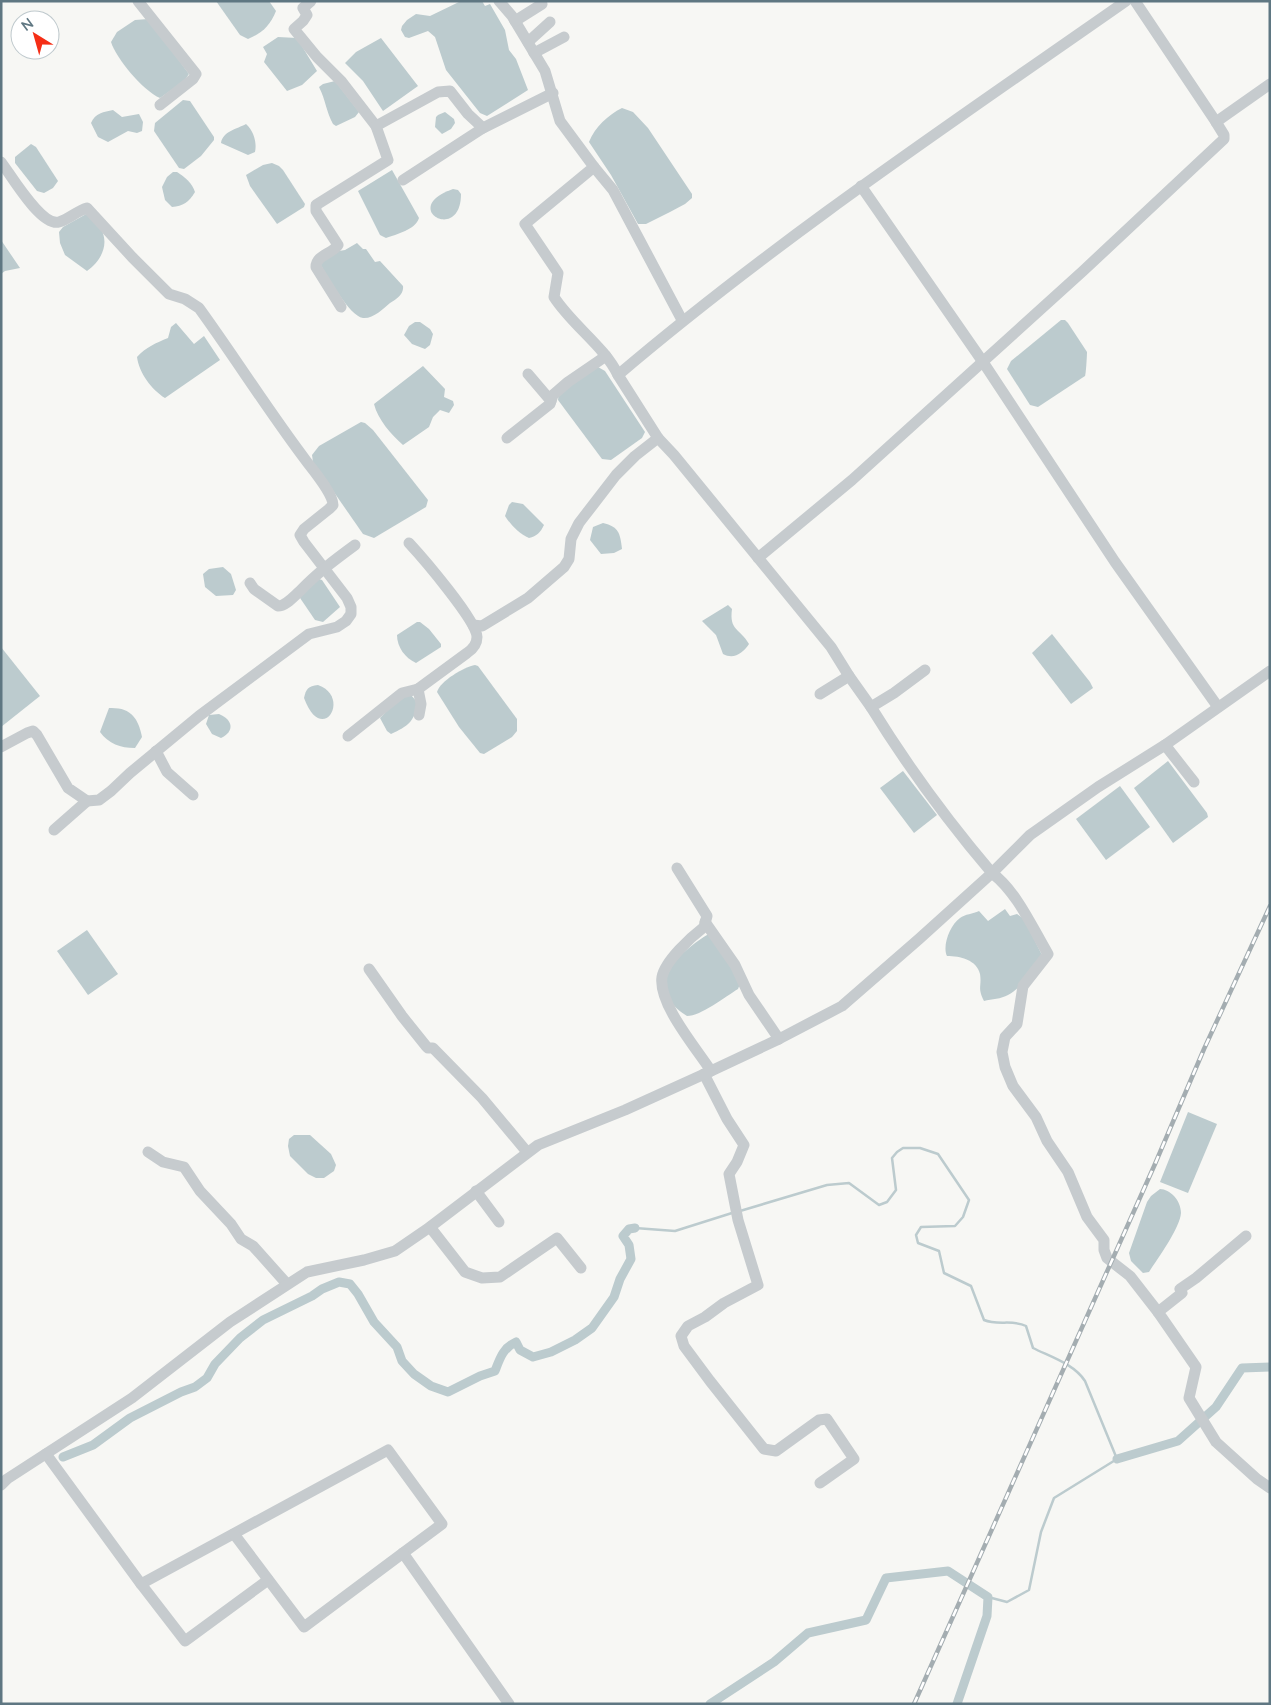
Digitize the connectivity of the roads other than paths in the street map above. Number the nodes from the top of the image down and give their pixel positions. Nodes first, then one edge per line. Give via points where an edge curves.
1 (138, 1) edge
2 (311, 1) edge
3 (499, 1) edge
4 (1126, 1) edge
5 (1135, 1) edge
6 (542, 4) dead end
7 (515, 21) junction
8 (550, 22) dead end
9 (564, 37) dead end
10 (528, 42) junction
11 (534, 53) junction
12 (1270, 84) edge
13 (553, 93) junction
14 (160, 105) dead end
15 (1216, 122) junction
16 (376, 126) junction
17 (483, 128) junction
18 (1, 162) edge
19 (594, 167) junction
20 (403, 180) dead end
21 (861, 186) junction
22 (341, 307) dead end
23 (682, 320) junction
24 (606, 356) junction
25 (983, 362) junction
26 (528, 374) dead end
27 (618, 375) junction
28 (551, 401) junction
29 (507, 438) dead end
30 (658, 438) junction
31 (409, 543) dead end
32 (355, 545) dead end
33 (758, 558) junction
34 (325, 568) junction
35 (250, 583) dead end
36 (473, 625) junction
37 (926, 670) dead end
38 (1270, 671) edge
39 (849, 676) junction
40 (418, 689) junction
41 (820, 694) dead end
42 (871, 707) junction
43 (1218, 707) junction
44 (419, 715) dead end
45 (348, 736) dead end
46 (1165, 745) junction
47 (1, 746) edge
48 (156, 751) junction
49 (1194, 782) dead end
50 (192, 795) dead end
51 (87, 801) junction
52 (54, 830) dead end
53 (677, 868) dead end
54 (992, 873) junction
55 (705, 922) junction
56 (369, 969) dead end
57 (779, 1039) junction
58 (708, 1073) junction
59 (148, 1152) dead end
60 (527, 1152) junction
61 (476, 1191) junction
62 (499, 1222) dead end
63 (430, 1228) junction
64 (1246, 1236) dead end
65 (581, 1268) dead end
66 (287, 1284) junction
67 (1158, 1312) junction
68 (46, 1454) junction
69 (820, 1483) dead end
70 (1, 1485) edge
71 (1270, 1488) edge
72 (234, 1534) junction
73 (403, 1553) junction
74 (268, 1580) junction
75 (141, 1584) junction
76 (509, 1704) edge

1 - 14 street via 196,74
2 - 16 street via 302,8 307,15 294,29
3 - 7 street
4 - 21 street
5 - 15 street
6 - 7 street
7 - 10 street
8 - 10 street
9 - 11 street
10 - 11 street
11 - 13 street
12 - 15 street
13 - 17 street
13 - 19 street via 560,121
15 - 25 street via 1224,139
16 - 17 street via 438,92 450,91
16 - 22 street via 388,160 316,205 316,211 338,245 319,259 316,268
17 - 20 street
18 - 34 street via 45,219 59,222 87,208 169,294 185,298 199,308 332,498 333,505 300,535
19 - 23 street via 613,190
19 - 24 street via 526,224 558,273 554,297
21 - 23 street
21 - 25 street
23 - 27 street
24 - 27 street
24 - 28 street via 568,382 553,395
25 - 33 street via 852,480
25 - 43 street via 1115,562
26 - 28 street
27 - 30 street
28 - 29 street
30 - 33 street
30 - 36 street via 616,475 579,523 564,567 528,598 482,626
31 - 36 street
32 - 34 street
33 - 39 street via 831,647
34 - 35 street via 280,607
34 - 48 street via 351,607 346,621 309,634
36 - 40 street via 478,635 473,648
37 - 42 street
38 - 43 street
39 - 41 street
39 - 42 street
40 - 44 street
40 - 45 street via 402,693
42 - 54 street via 928,793
43 - 46 street
46 - 49 street
46 - 54 street via 1030,834
47 - 51 street via 33,732 68,788
48 - 50 street via 167,772
48 - 51 street via 99,800
51 - 52 street
53 - 55 street via 706,916
54 - 57 street via 842,1006
54 - 67 street via 1018,903 1048,954 1022,986 1017,1024 1005,1037 1002,1052 1005,1067 1068,1172 1087,1217 1104,1240 1107,1258 1130,1276
55 - 57 street
55 - 58 street via 704,927 692,936 667,966 662,976 662,990
56 - 60 street via 426,1046 433,1048 482,1098
57 - 58 street
58 - 60 street
58 - 69 street via 727,1119 744,1145 729,1174 738,1220 758,1285 688,1326 681,1336 684,1346 764,1449 776,1451 819,1420 827,1419 854,1459
59 - 66 street via 163,1162 184,1167 200,1191
60 - 61 street
61 - 62 street
61 - 63 street
63 - 65 street via 465,1272 482,1278 500,1277 557,1238
63 - 66 street via 395,1251 307,1272
64 - 67 street via 1180,1289 1182,1293
66 - 68 street via 230,1322 132,1398
67 - 71 street via 1196,1367 1189,1398 1216,1442
68 - 70 street
68 - 75 street
72 - 73 street via 388,1450 442,1524
72 - 74 street
72 - 75 street
73 - 74 street via 304,1627
73 - 76 street
74 - 75 street via 185,1641

